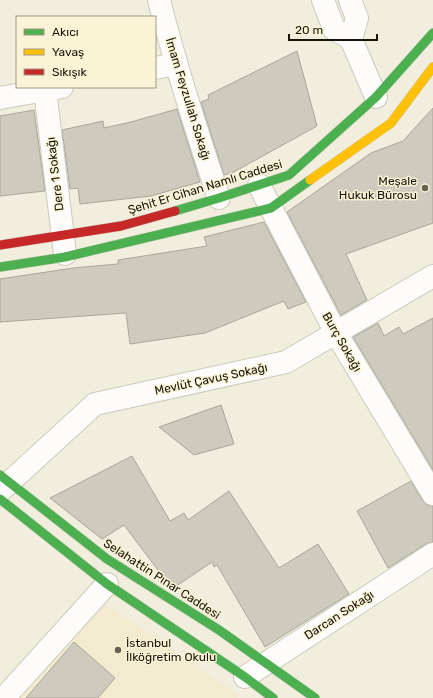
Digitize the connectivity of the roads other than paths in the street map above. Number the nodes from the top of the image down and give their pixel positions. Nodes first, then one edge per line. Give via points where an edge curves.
1 (159, 0) edge
2 (323, 0) edge
3 (350, 0) edge
4 (433, 33) edge
5 (351, 39) junction
6 (165, 66) edge
7 (433, 67) edge
8 (54, 89) edge
9 (376, 96) junction
10 (0, 98) edge
11 (259, 185) junction
12 (219, 198) junction
13 (271, 208) junction
14 (0, 244) edge
15 (64, 246) junction
16 (0, 267) edge
17 (433, 276) edge
18 (336, 333) junction
19 (8, 483) edge
20 (433, 494) edge
21 (59, 533) junction
22 (433, 554) edge
23 (107, 584) junction
24 (266, 663) junction
25 (245, 677) junction
26 (4, 698) edge
27 (274, 698) edge
28 (315, 698) edge

1 - 6 street, İmam Feyzullah Sokağı
2 - 5 street via 334,29
3 - 5 street via 357,18
4 - 9 street, Şehit Er Cihan Namlı Caddesi
5 - 9 street
6 - 12 street, İmam Feyzullah Sokağı via 194,125
7 - 13 street, Şehit Er Cihan Namlı Caddesi via 391,123
8 - 10 street
8 - 15 street, Dere 1 Sokağı
9 - 11 street, Şehit Er Cihan Namlı Caddesi via 289,175
11 - 12 street, Şehit Er Cihan Namlı Caddesi
11 - 13 street, Burç Sokağı
12 - 15 street, Şehit Er Cihan Namlı Caddesi
13 - 15 street, Şehit Er Cihan Namlı Caddesi
13 - 18 street, Burç Sokağı
14 - 15 street, Şehit Er Cihan Namlı Caddesi
15 - 16 street, Şehit Er Cihan Namlı Caddesi
17 - 18 street, Mevlüt Çavuş Sokağı
18 - 19 street, Mevlüt Çavuş Sokağı via 286,362 95,404
18 - 20 street, Burç Sokağı
19 - 21 street, Selahattin Pınar Caddesi
19 - 21 street, Selahattin Pınar Caddesi
21 - 23 street, Selahattin Pınar Caddesi
21 - 24 street, Selahattin Pınar Caddesi via 107,559
22 - 24 street, Darcan Sokağı
23 - 25 street, Selahattin Pınar Caddesi
23 - 26 street
24 - 25 street, Darcan Sokağı
24 - 28 street, Selahattin Pınar Caddesi
25 - 27 street, Selahattin Pınar Caddesi

